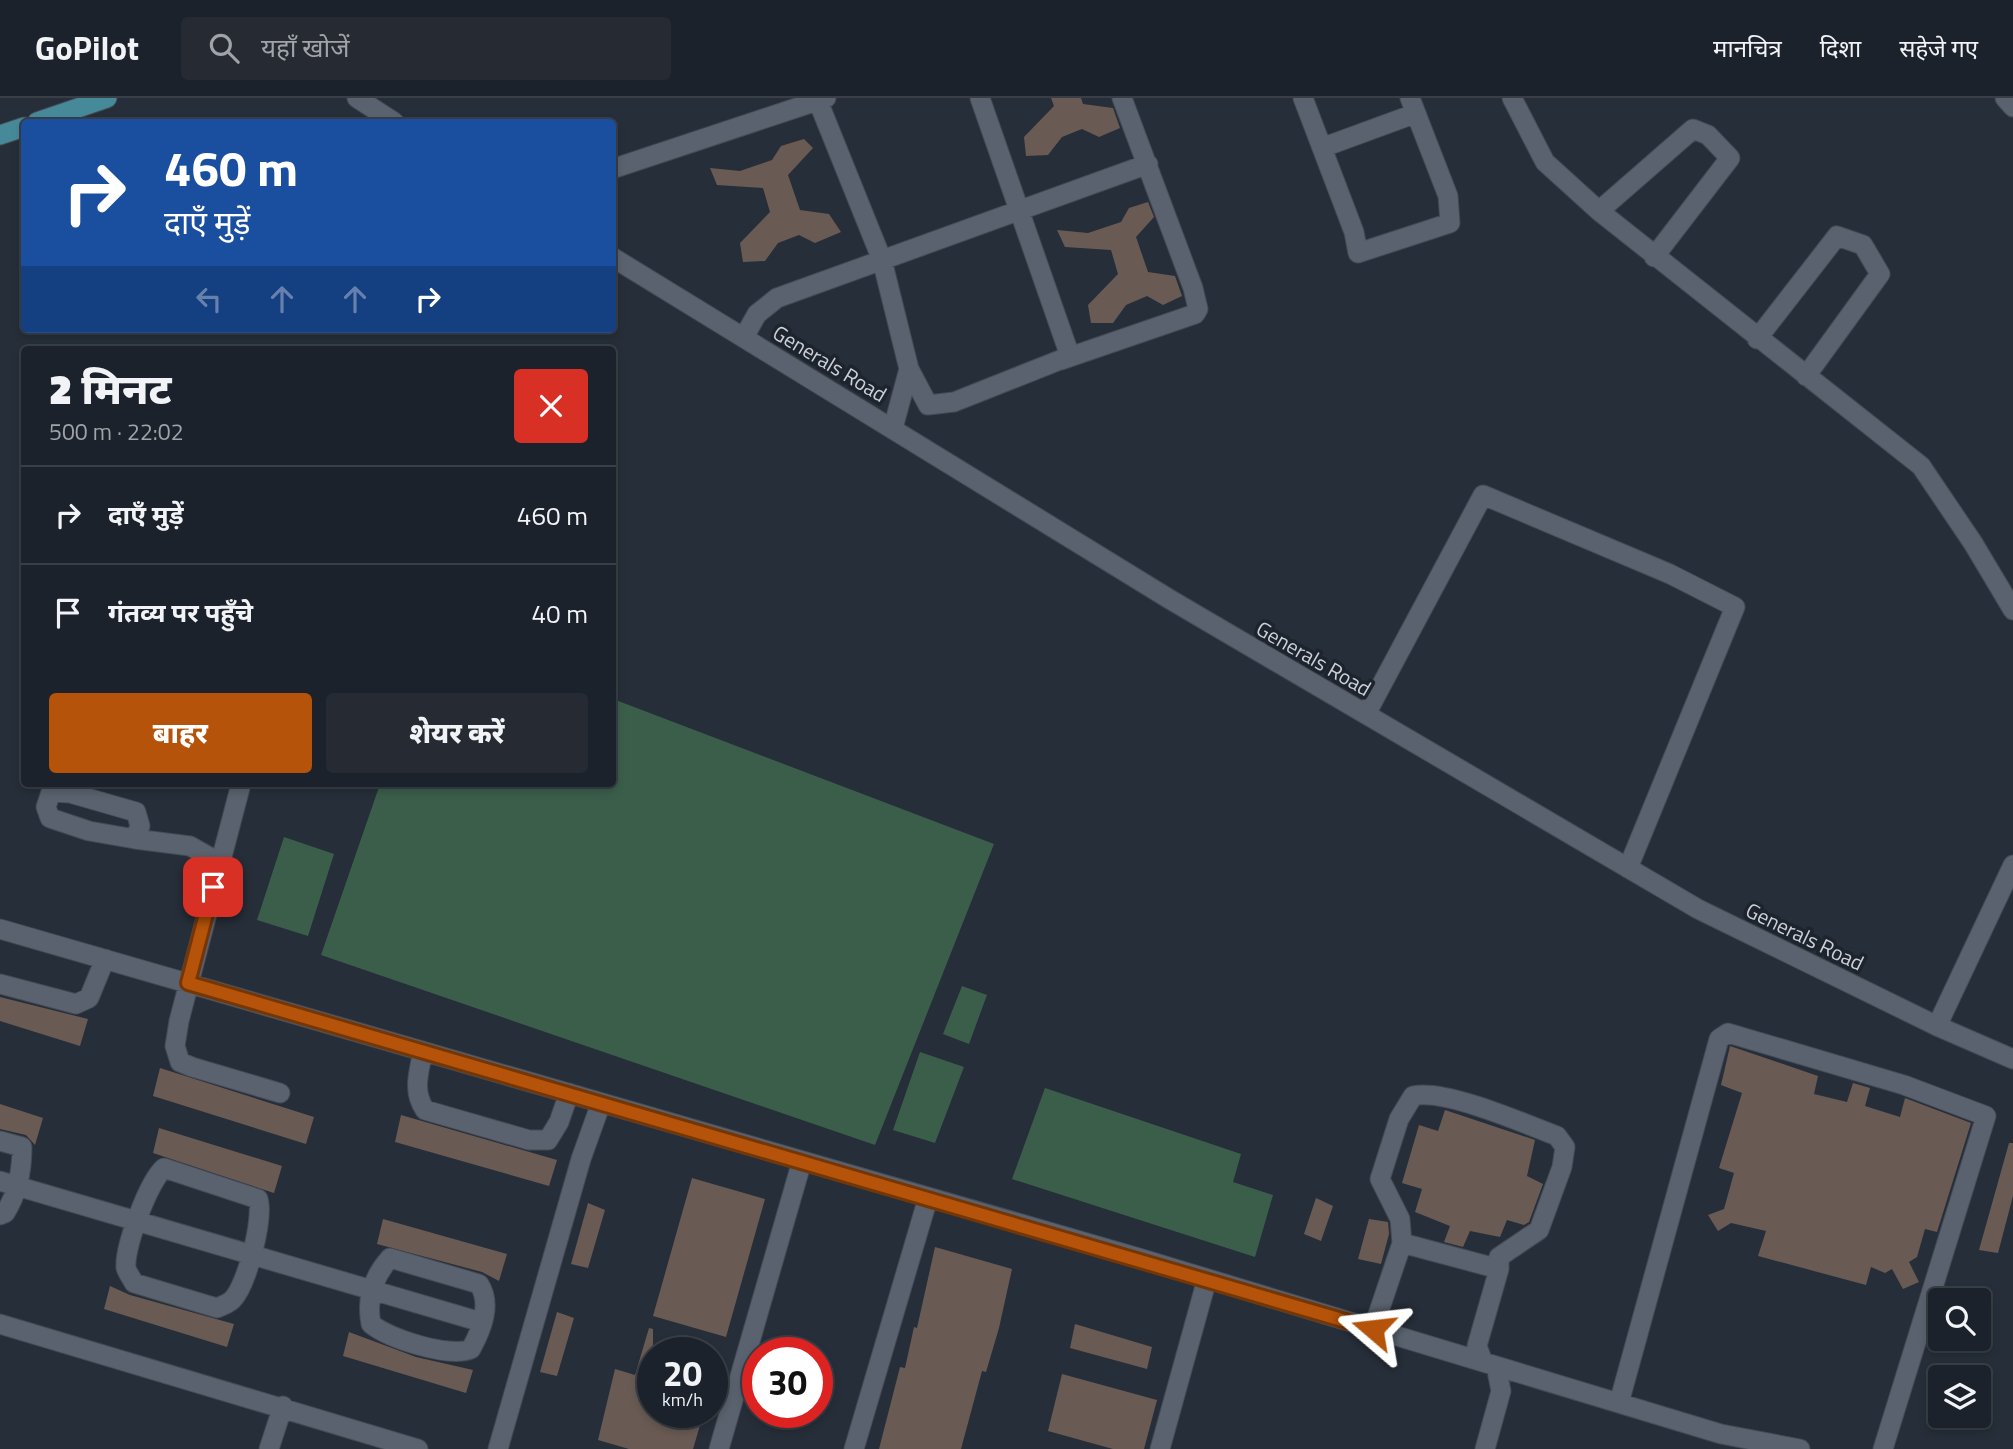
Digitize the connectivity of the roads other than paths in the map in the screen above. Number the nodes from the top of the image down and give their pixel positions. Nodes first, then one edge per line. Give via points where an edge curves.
1 (107, 98) edge
2 (357, 98) edge
3 (980, 98) edge
4 (1122, 98) edge
5 (1304, 98) edge
6 (1512, 98) edge
7 (2005, 98) edge
8 (822, 99) edge
9 (1412, 106) edge
10 (2013, 107) edge
11 (46, 119) edge
12 (389, 119) edge
13 (21, 128) edge
14 (0, 135) edge
15 (1324, 147) junction
16 (1148, 164) junction
17 (616, 168) edge
18 (1021, 210) junction
19 (1599, 211) junction
20 (1654, 257) junction
21 (616, 259) edge
22 (882, 260) junction
23 (744, 337) junction
24 (1757, 340) junction
25 (1061, 360) junction
26 (909, 369) junction
27 (1806, 376) junction
28 (893, 428) junction
29 (2013, 610) edge
30 (1366, 714) junction
31 (240, 787) edge
32 (135, 839) dead end
33 (220, 863) junction
34 (2013, 865) edge
35 (1628, 868) junction
36 (0, 929) edge
37 (104, 959) junction
38 (188, 983) junction
39 (0, 984) edge
40 (1937, 1026) junction
41 (422, 1051) junction
42 (2013, 1059) edge
43 (280, 1093) dead end
44 (569, 1093) junction
45 (601, 1102) junction
46 (0, 1141) edge
47 (802, 1161) junction
48 (10, 1184) edge
49 (928, 1198) junction
50 (0, 1215) edge
51 (137, 1222) junction
52 (1402, 1243) junction
53 (250, 1255) junction
54 (1499, 1269) junction
55 (1208, 1279) junction
56 (371, 1292) junction
57 (481, 1322) junction
58 (0, 1325) edge
59 (1373, 1329) junction
60 (1489, 1364) junction
61 (1619, 1404) junction
62 (283, 1406) junction
63 (269, 1449) edge
64 (418, 1449) edge
65 (498, 1449) edge
66 (719, 1449) edge
67 (854, 1449) edge
68 (1160, 1449) edge
69 (1485, 1449) edge
70 (1800, 1449) edge
71 (1884, 1449) edge

1 - 11 main road
2 - 12 street
3 - 18 street
4 - 16 street
5 - 15 street
6 - 19 street via 1545,162
7 - 10 street
8 - 17 street
8 - 22 street
9 - 15 street
9 - 15 street via 1448,196 1450,223 1358,253
13 - 14 main road
16 - 18 street
16 - 25 street via 1198,309 1195,314
18 - 22 street
18 - 25 street via 1070,356
19 - 20 street
19 - 20 street via 1693,130 1708,135 1730,158
20 - 24 street
21 - 23 street, Generals Road
22 - 23 street via 777,298 757,314
22 - 26 street
23 - 28 street, Generals Road
24 - 27 street
24 - 27 street via 1838,236 1863,245 1880,274
25 - 26 street via 954,402 928,405
26 - 28 street
27 - 29 street via 1921,466
28 - 30 street, Generals Road
30 - 35 street, Generals Road
30 - 35 street via 1483,495 1670,574 1735,607
31 - 33 street
32 - 33 street via 190,846
33 - 38 street
34 - 40 street
35 - 40 street, Generals Road via 1698,909
36 - 37 street
37 - 38 street
37 - 39 street via 89,998 76,1004
38 - 41 street
38 - 43 street via 175,1046 180,1062
40 - 42 street, Generals Road
41 - 44 street
41 - 44 street via 416,1083 425,1110 529,1140 548,1140
44 - 45 street
45 - 47 street
45 - 65 street
46 - 48 street via 22,1147
47 - 49 street
47 - 66 street
48 - 50 street via 11,1204
48 - 51 street
49 - 55 street
49 - 67 street
51 - 53 street
51 - 53 street via 126,1268 134,1283 179,1298 217,1308 233,1300
51 - 53 street via 154,1176 164,1168 258,1199 259,1228
52 - 54 street
52 - 54 street via 1399,1219 1380,1179 1399,1119 1413,1096 1423,1093 1557,1136 1564,1147 1562,1167 1539,1230 1499,1257
52 - 59 street
53 - 56 street
54 - 60 street via 1477,1346
55 - 59 street
55 - 68 street
56 - 57 street
56 - 57 street via 371,1324 383,1334 458,1354 471,1349
56 - 57 street via 390,1258 479,1284 487,1296
58 - 62 street
59 - 60 street
60 - 61 street
60 - 69 street via 1502,1391
61 - 70 street via 1721,1434
61 - 71 street via 1719,1039 1728,1033 1904,1084 1986,1116
62 - 63 street
62 - 64 street

